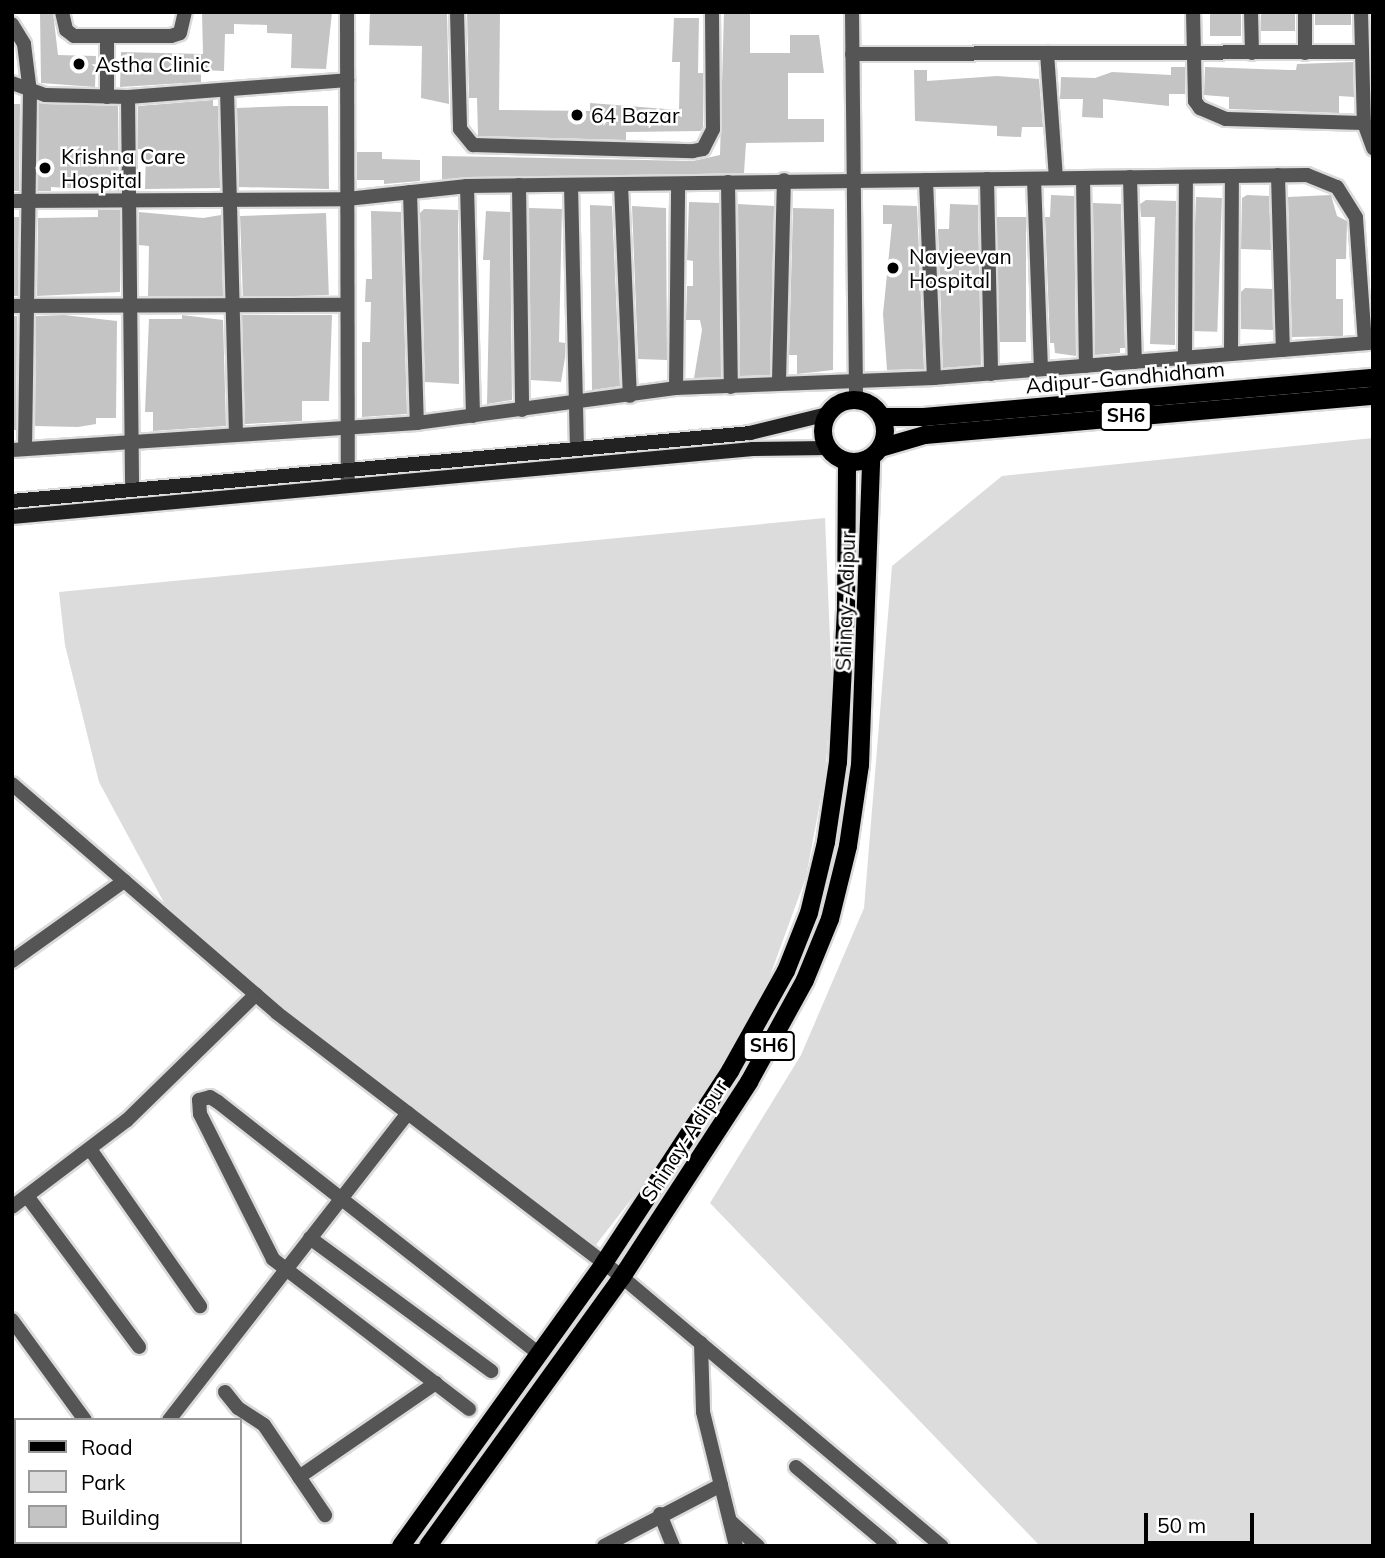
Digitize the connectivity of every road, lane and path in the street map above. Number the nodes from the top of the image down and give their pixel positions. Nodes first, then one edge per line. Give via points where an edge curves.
1 (62, 12) edge
2 (185, 12) edge
3 (347, 12) edge
4 (457, 12) edge
5 (712, 12) edge
6 (852, 12) edge
7 (1193, 12) edge
8 (1251, 12) edge
9 (1305, 12) edge
10 (1361, 12) edge
11 (12, 24) edge
12 (107, 36) junction
13 (1305, 52) junction
14 (1361, 52) junction
15 (1047, 53) junction
16 (1194, 53) junction
17 (1252, 53) junction
18 (852, 54) junction
19 (347, 80) junction
20 (12, 83) edge
21 (227, 90) junction
22 (30, 92) junction
23 (107, 97) junction
24 (128, 97) junction
25 (1364, 122) junction
26 (1373, 148) edge
27 (1278, 175) junction
28 (1232, 176) junction
29 (1130, 177) junction
30 (1186, 177) junction
31 (1056, 178) junction
32 (1083, 178) junction
33 (987, 179) junction
34 (1034, 179) junction
35 (784, 180) junction
36 (926, 180) junction
37 (853, 181) junction
38 (728, 182) junction
39 (621, 184) junction
40 (678, 184) junction
41 (571, 185) junction
42 (467, 186) junction
43 (519, 186) junction
44 (410, 192) junction
45 (347, 199) junction
46 (19, 202) edge
47 (229, 202) junction
48 (128, 204) junction
49 (347, 305) junction
50 (18, 306) edge
51 (230, 307) junction
52 (128, 309) junction
53 (1369, 343) edge
54 (1283, 350) junction
55 (1231, 354) junction
56 (1185, 358) junction
57 (1135, 362) junction
58 (1086, 366) junction
59 (1041, 369) junction
60 (991, 374) junction
61 (1373, 377) edge
62 (934, 378) junction
63 (779, 381) junction
64 (855, 382) junction
65 (731, 387) junction
66 (676, 388) junction
67 (630, 396) junction
68 (1373, 396) edge
69 (856, 400) junction
70 (576, 405) junction
71 (522, 410) junction
72 (828, 414) junction
73 (473, 416) junction
74 (882, 417) junction
75 (417, 423) junction
76 (348, 429) junction
77 (236, 435) junction
78 (129, 444) junction
79 (827, 448) junction
80 (19, 449) edge
81 (577, 449) junction
82 (876, 453) junction
83 (846, 462) junction
84 (348, 470) junction
85 (348, 486) junction
86 (132, 490) junction
87 (12, 501) edge
88 (12, 517) edge
89 (12, 784) edge
90 (124, 881) junction
91 (12, 961) edge
92 (256, 994) junction
93 (408, 1113) junction
94 (90, 1149) junction
95 (27, 1196) junction
96 (341, 1198) junction
97 (12, 1208) edge
98 (310, 1238) junction
99 (604, 1264) junction
100 (285, 1270) junction
101 (622, 1277) junction
102 (200, 1306) dead end
103 (12, 1320) edge
104 (702, 1343) junction
105 (139, 1347) dead end
106 (538, 1353) junction
107 (491, 1371) dead end
108 (436, 1382) junction
109 (225, 1392) dead end
110 (469, 1409) dead end
111 (84, 1418) edge
112 (171, 1418) edge
113 (796, 1467) dead end
114 (299, 1477) junction
115 (721, 1485) junction
116 (660, 1514) junction
117 (325, 1515) dead end
118 (730, 1521) junction
119 (401, 1546) edge
120 (428, 1546) edge
121 (604, 1546) edge
122 (673, 1546) edge
123 (736, 1546) edge
124 (758, 1546) edge
125 (890, 1546) edge
126 (942, 1546) edge

1 - 12 street via 66,30 74,36
2 - 12 street via 180,33 171,36
3 - 19 street
4 - 5 street via 460,129 473,145 485,149 693,151 703,149 713,129
6 - 18 street
7 - 16 street
8 - 17 street
9 - 13 street
10 - 14 street
11 - 22 street via 24,44
12 - 23 street
13 - 14 street
13 - 17 street
14 - 25 street
15 - 16 street
15 - 18 street
15 - 31 street
16 - 17 street
16 - 25 street via 1195,101 1210,114
18 - 37 street
19 - 21 street
19 - 45 street
20 - 22 street
21 - 24 street
21 - 47 street
22 - 23 street
22 - 46 street
23 - 24 street
24 - 48 street
25 - 26 street
27 - 28 street
27 - 53 street via 1324,179 1348,198 1356,218
27 - 54 street
28 - 30 street
28 - 55 street
29 - 30 street
29 - 32 street
29 - 57 street
30 - 56 street
31 - 32 street
31 - 34 street
32 - 58 street
33 - 34 street
33 - 36 street
33 - 60 street
34 - 59 street
35 - 37 street
35 - 38 street
35 - 63 street
36 - 37 street
36 - 62 street
37 - 64 street
38 - 40 street
38 - 65 street
39 - 40 street
39 - 41 street
39 - 67 street
40 - 66 street
41 - 43 street
41 - 70 street
42 - 43 street
42 - 44 street
42 - 73 street
43 - 71 street
44 - 45 street
44 - 75 street
45 - 47 street
45 - 49 street
46 - 48 street
46 - 50 street
47 - 48 street
47 - 51 street
48 - 52 street
49 - 51 street
49 - 76 street
50 - 52 street
50 - 80 street
51 - 52 street
51 - 77 street
52 - 78 street
53 - 54 street
54 - 55 street
55 - 56 street
56 - 57 street
57 - 58 street
58 - 59 street
59 - 60 street
60 - 62 street
61 - 74 main road, Adipur-Gandhidham / SH6
62 - 64 street
63 - 64 street
63 - 65 street
64 - 69 street
65 - 66 street
66 - 67 street
67 - 70 street
68 - 82 main road, SH6 via 925,435
69 - 72 main road
69 - 74 main road
70 - 71 street
70 - 81 street
71 - 73 street
72 - 79 main road via 823,436
72 - 81 main road via 750,433
73 - 75 street
74 - 82 main road, SH6 via 884,438
75 - 76 street
76 - 77 street
76 - 84 street
77 - 78 street
78 - 80 street
78 - 86 street
79 - 83 main road
79 - 85 main road via 753,449
81 - 84 main road
82 - 83 main road, SH6
82 - 101 main road, Shinay-Adipur / SH6 via 860,765 848,846 830,919 806,980 749,1082
83 - 99 main road, Shinay-Adipur / SH6 via 846,611 838,762 827,842 809,913 786,971 730,1071
84 - 85 street
84 - 86 main road
85 - 88 main road
86 - 87 main road
89 - 90 street
90 - 91 street
90 - 92 street
92 - 93 street
92 - 94 street via 141,1107
93 - 96 street
93 - 99 street
94 - 95 street
94 - 102 street
95 - 97 street
95 - 105 street
96 - 98 street
96 - 100 street via 218,1102 210,1097 199,1100 200,1114 265,1247
96 - 106 street
98 - 100 street
98 - 107 street
99 - 101 street
99 - 106 main road, Shinay-Adipur / SH6
100 - 108 street
100 - 112 street
101 - 104 street
101 - 120 main road, Shinay-Adipur / SH6
103 - 111 street
104 - 115 street via 701,1403
104 - 126 street
106 - 119 main road, Shinay-Adipur / SH6
108 - 110 street
108 - 114 street
109 - 114 street via 238,1408 264,1425
113 - 125 street
114 - 117 street
115 - 116 street
115 - 118 street
116 - 121 street
116 - 122 street
118 - 123 street
118 - 124 street

